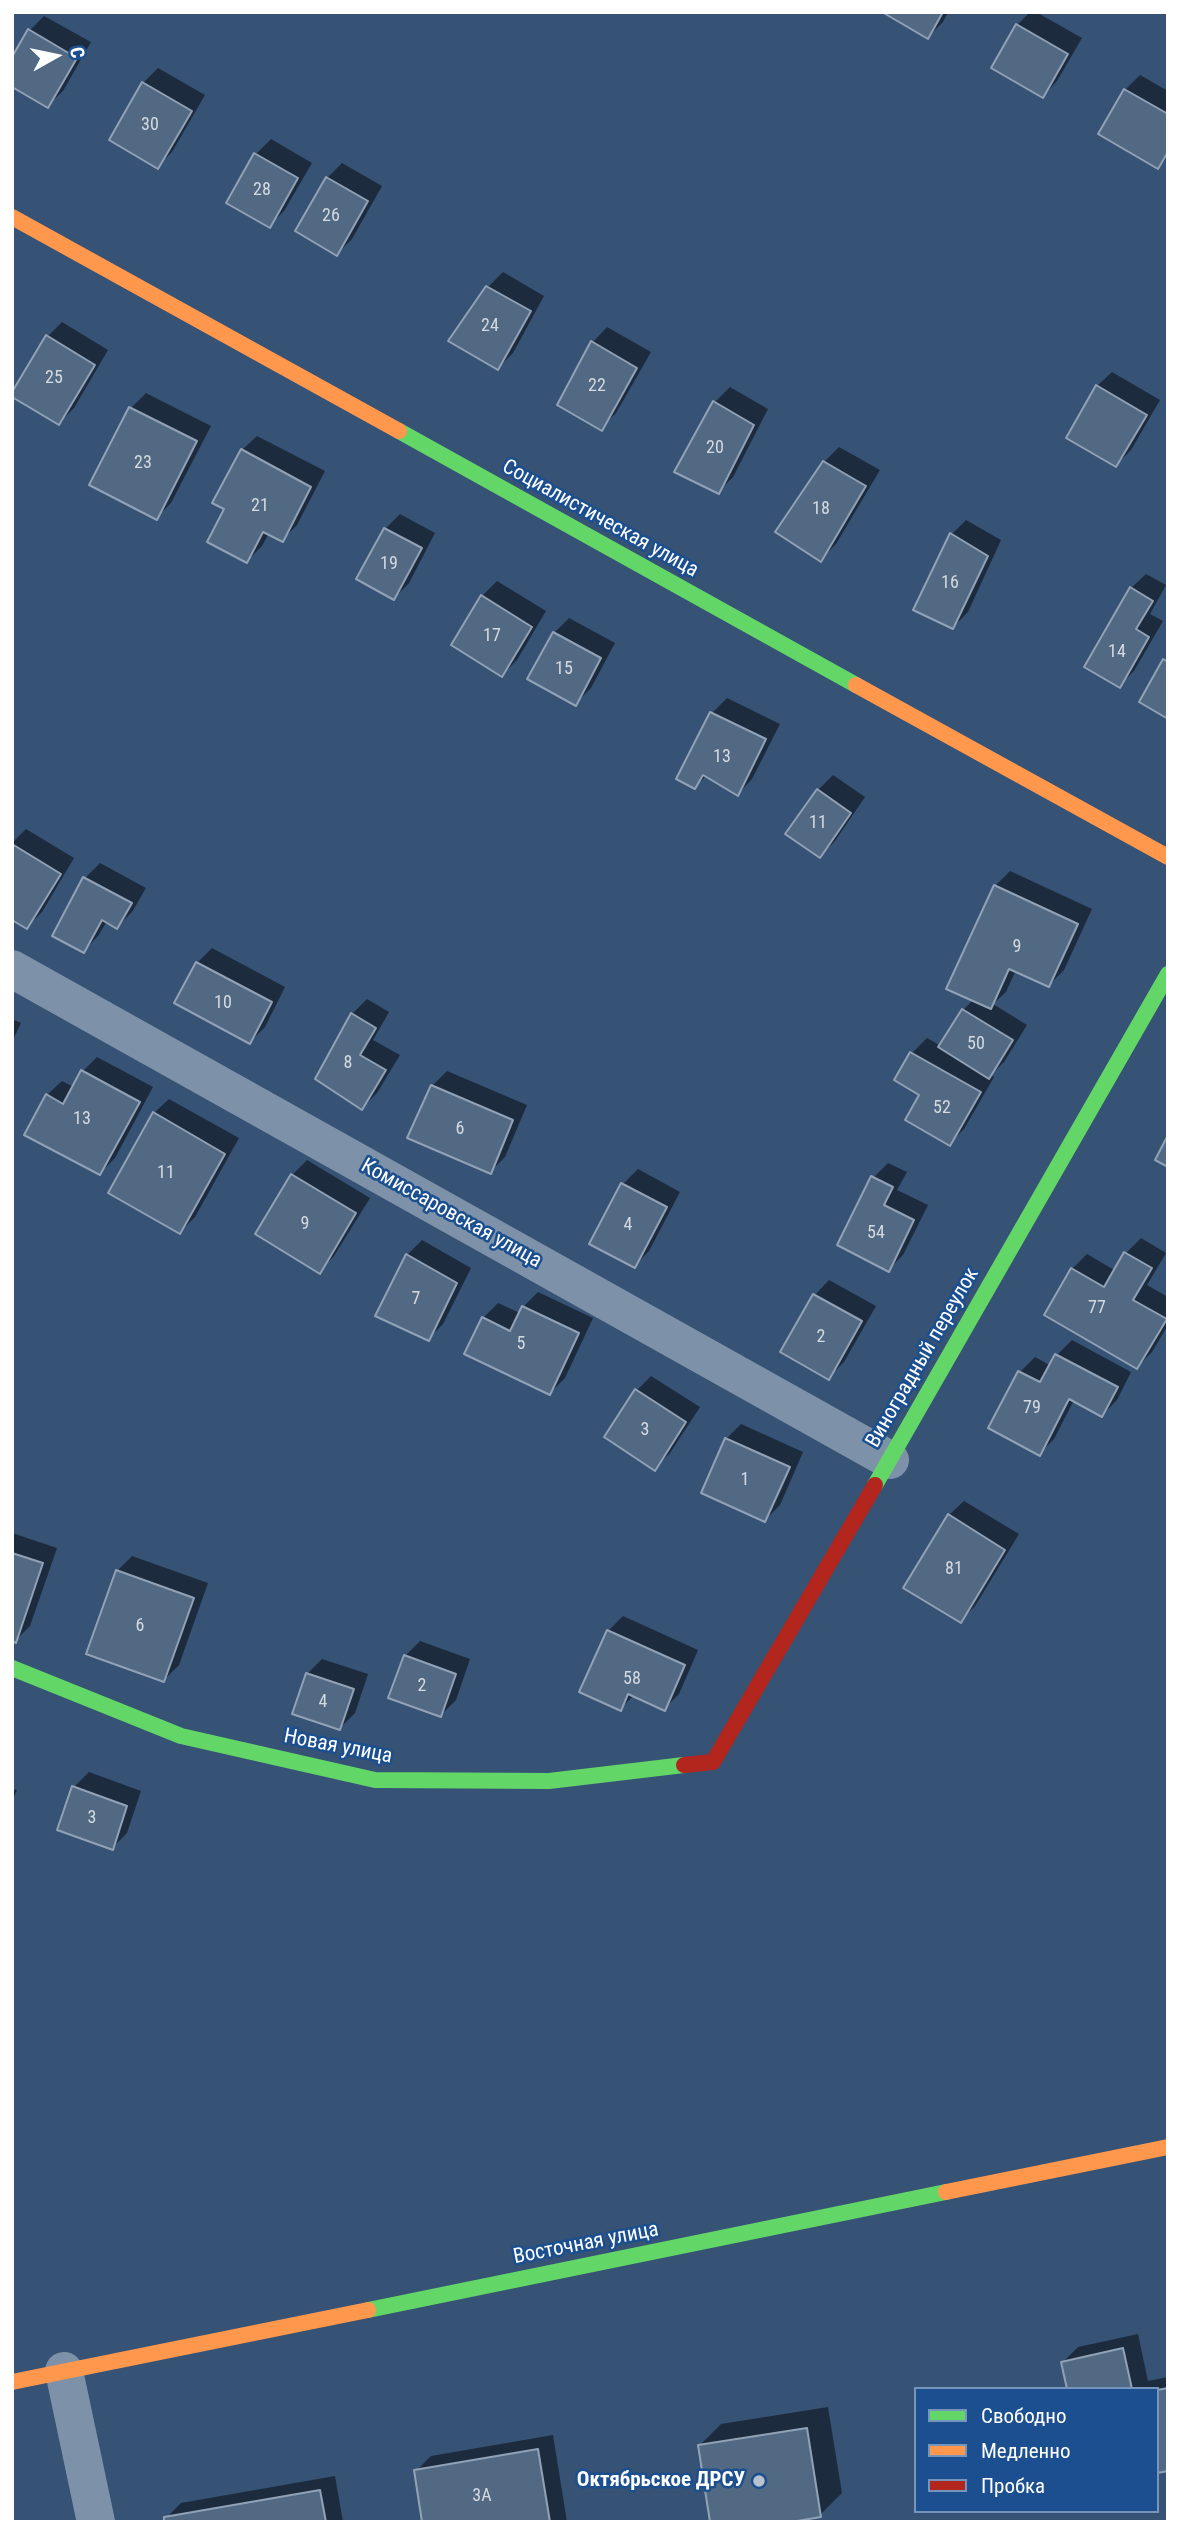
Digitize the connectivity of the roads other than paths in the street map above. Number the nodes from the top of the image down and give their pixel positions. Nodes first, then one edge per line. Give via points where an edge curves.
1 (12, 217) edge
2 (1168, 857) edge
3 (12, 969) edge
4 (1168, 974) edge
5 (890, 1460) junction
6 (12, 1668) edge
7 (713, 1762) joint
8 (1168, 2147) edge
9 (64, 2371) junction
10 (12, 2382) edge
11 (96, 2522) edge

1 - 2 street, Социалистическая улица
3 - 5 street, Комиссаровская улица
4 - 5 street, Виноградный переулок
5 - 7 street, Виноградный переулок
6 - 7 street, Новая улица via 181,1736 375,1780 549,1781
8 - 9 street, Восточная улица
9 - 10 street, Восточная улица
9 - 11 street

